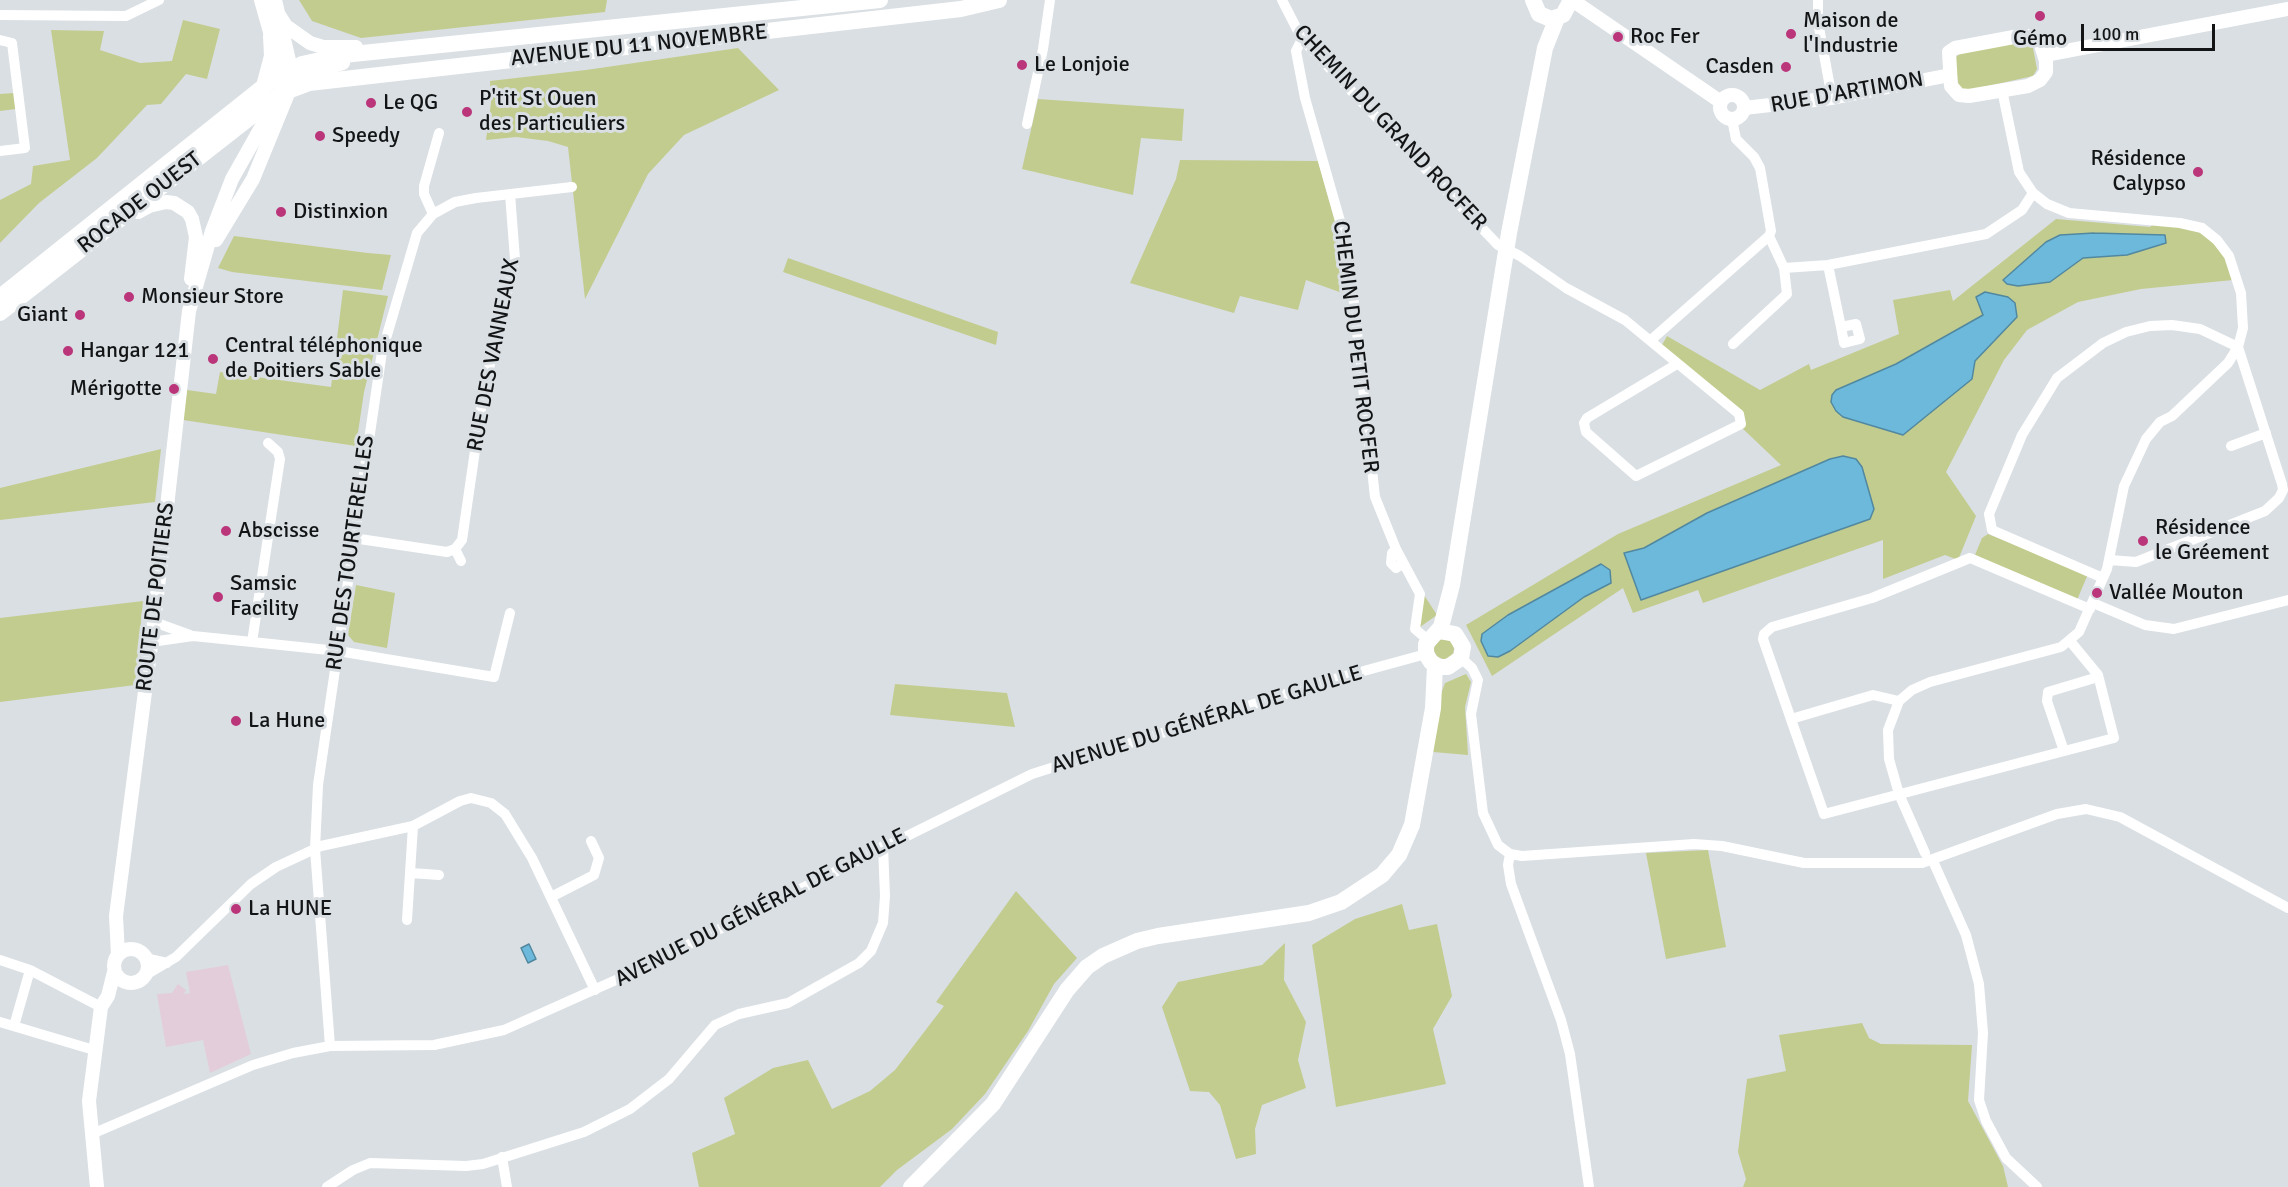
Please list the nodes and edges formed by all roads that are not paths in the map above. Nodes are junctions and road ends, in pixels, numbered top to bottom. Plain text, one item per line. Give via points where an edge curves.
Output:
1 (159, 0) edge
2 (261, 0) edge
3 (880, 0) edge
4 (999, 0) edge
5 (1050, 0) edge
6 (1282, 0) edge
7 (1533, 0) edge
8 (1818, 0) edge
9 (276, 7) edge
10 (1561, 9) edge
11 (2288, 9) edge
12 (0, 15) edge
13 (271, 36) joint
14 (1302, 39) junction
15 (0, 40) edge
16 (409, 48) junction
17 (2044, 55) junction
18 (1950, 75) junction
19 (281, 82) junction
20 (2002, 90) junction
21 (1832, 98) junction
22 (1721, 102) junction
23 (1744, 108) junction
24 (1732, 119) junction
25 (1027, 124) dead end
26 (439, 133) dead end
27 (0, 151) edge
28 (572, 187) dead end
29 (2033, 193) junction
30 (510, 194) junction
31 (433, 214) junction
32 (1769, 236) junction
33 (1506, 249) junction
34 (75, 253) junction
35 (1828, 265) junction
36 (1784, 268) junction
37 (0, 297) edge
38 (189, 311) junction
39 (0, 314) edge
40 (1841, 327) dead end
41 (1651, 340) junction
42 (1733, 344) dead end
43 (2238, 347) junction
44 (1677, 364) junction
45 (2266, 433) junction
46 (268, 443) dead end
47 (2231, 447) dead end
48 (353, 538) junction
49 (455, 549) junction
50 (2110, 560) junction
51 (460, 561) dead end
52 (2103, 578) junction
53 (2288, 600) edge
54 (2092, 606) junction
55 (510, 613) dead end
56 (154, 622) junction
57 (193, 636) junction
58 (2070, 641) junction
59 (151, 642) junction
60 (252, 642) junction
61 (1442, 650) junction
62 (338, 651) junction
63 (2098, 677) junction
64 (1899, 701) junction
65 (1791, 719) junction
66 (2064, 751) junction
67 (1899, 794) junction
68 (413, 826) junction
69 (591, 841) dead end
70 (883, 846) junction
71 (315, 849) junction
72 (1510, 854) junction
73 (1929, 857) junction
74 (411, 873) junction
75 (439, 875) dead end
76 (551, 897) junction
77 (2288, 908) edge
78 (407, 920) dead end
79 (119, 928) junction
80 (141, 954) junction
81 (118, 955) junction
82 (0, 960) edge
83 (167, 963) junction
84 (30, 970) junction
85 (114, 972) junction
86 (144, 976) junction
87 (129, 983) junction
88 (595, 990) junction
89 (104, 1002) junction
90 (0, 1022) edge
91 (14, 1026) junction
92 (330, 1046) junction
93 (94, 1050) junction
94 (92, 1134) junction
95 (947, 1152) junction
96 (502, 1157) junction
97 (97, 1187) edge
98 (327, 1187) edge
99 (507, 1187) edge
100 (896, 1187) edge
101 (911, 1187) edge
102 (1589, 1187) edge
103 (2037, 1187) edge

1 - 12 street via 126,16
2 - 13 street
3 - 16 main road, AVENUE DU 11 NOVEMBRE
4 - 19 main road, AVENUE DU 11 NOVEMBRE via 950,11
5 - 25 street
6 - 14 street, CHEMIN DU GRAND ROCFER
7 - 10 main road via 1536,9
8 - 21 street via 1818,22
9 - 16 street via 286,26 298,37 323,47
9 - 19 street
10 - 22 street via 1604,19
10 - 33 main road via 1545,48
11 - 17 street
13 - 19 main road via 270,66
14 - 33 street, CHEMIN DU GRAND ROCFER via 1459,207
14 - 61 street, CHEMIN DU PETIT ROCFER via 1296,51 1303,89 1348,249 1377,507 1420,594 1415,630
15 - 27 street via 12,43 25,148
16 - 19 main road, AVENUE DU 11 NOVEMBRE via 319,58
17 - 18 street via 2040,42 2030,36 1955,48 1949,52
17 - 20 street via 2046,72 2040,81
18 - 20 street via 1951,86 1959,95
18 - 21 street, RUE D'ARTIMON
19 - 34 main road, ROCADE OUEST via 197,159
19 - 37 main road, ROCADE OUEST
19 - 38 street, ROUTE DE POITIERS via 232,179
20 - 29 street via 2019,172
21 - 23 street, RUE D'ARTIMON
22 - 23 street via 1727,96 1735,96 1742,100
22 - 24 street via 1720,111
23 - 24 street via 1742,114
24 - 32 street via 1736,139 1760,168 1771,225
26 - 31 street via 424,186
28 - 30 street, RUE DES TOURTERELLES
29 - 35 street via 2022,210 1986,234
29 - 43 street via 2069,213 2180,223 2210,234 2229,256 2241,292 2244,317
30 - 31 street, RUE DES TOURTERELLES via 456,202
30 - 49 street, RUE DES VANNEAUX via 514,259 484,389 462,540
31 - 48 street, RUE DES TOURTERELLES via 417,233 382,352
32 - 36 street
32 - 41 street
33 - 41 street, CHEMIN DU GRAND ROCFER via 1625,320
33 - 61 main road
34 - 38 street via 149,206 166,202 182,207 192,219 196,237
34 - 39 main road, ROCADE OUEST
35 - 36 street
35 - 40 street
36 - 42 street via 1788,288 1784,298
38 - 56 street, ROUTE DE POITIERS
41 - 44 street, CHEMIN DU GRAND ROCFER
43 - 45 street
43 - 50 street via 2213,378 2172,416 2160,422 2146,439 2121,498
43 - 52 street via 2200,329 2150,326 2126,332 2103,343 2057,378 2037,409 2012,457 1989,523 1997,533
44 - 44 street, CHEMIN DU GRAND ROCFER via 1584,423 1586,432 1636,476 1741,424 1739,414
45 - 47 street
45 - 50 street via 2283,490 2271,508 2136,562
46 - 60 street via 280,459
48 - 49 street via 447,552
48 - 62 street, RUE DES TOURTERELLES
49 - 51 street
50 - 52 street
52 - 54 street
53 - 54 street via 2174,629 2145,625
54 - 58 street
54 - 65 street via 1970,558 1872,598 1767,630 1764,644
55 - 62 street via 494,677
56 - 57 street
56 - 59 street, ROUTE DE POITIERS
57 - 59 street
57 - 60 street
58 - 63 street
58 - 64 street via 2051,651 1930,682
59 - 79 street, ROUTE DE POITIERS via 116,916
60 - 62 street
61 - 70 street, AVENUE DU GÉNÉRAL DE GAULLE via 1327,681 1062,763 994,791
61 - 72 street via 1472,668 1478,680 1471,714 1483,813 1490,832
61 - 95 main road via 1412,825 1399,855 1382,875 1341,902 1309,913 1158,936 1103,956 1077,978 993,1104
62 - 71 street, RUE DES TOURTERELLES via 318,785
63 - 66 street via 2048,692 2047,701
63 - 66 street via 2114,738
64 - 65 street via 1873,695
64 - 67 street via 1890,722 1887,745
65 - 67 street via 1824,814
66 - 67 street
67 - 73 street
68 - 71 street
68 - 74 street
68 - 76 street via 460,801 471,798 491,802 532,858
69 - 76 street via 599,858 594,876
70 - 88 street, AVENUE DU GÉNÉRAL DE GAULLE
70 - 96 street via 883,923 871,951 859,963 788,1002 739,1014 715,1025 669,1079 608,1121
71 - 83 street via 251,884
71 - 92 street, RUE DES TOURTERELLES
72 - 73 street via 1694,844 1804,863 1909,864
72 - 102 street via 1511,884 1570,1054
73 - 77 street via 2057,814 2098,810 2142,828
73 - 103 street via 1966,935 1979,984 1983,1034 1979,1100 1986,1122 2006,1158
74 - 75 street
74 - 78 street
76 - 88 street
79 - 80 street
79 - 81 street, ROUTE DE POITIERS
80 - 81 street via 125,950
80 - 83 street
80 - 86 street via 148,967
81 - 85 street
82 - 84 street
83 - 86 street
84 - 89 street
84 - 91 street
85 - 87 street
85 - 89 street
86 - 87 street
87 - 89 street
88 - 92 street, AVENUE DU GÉNÉRAL DE GAULLE via 530,1020 474,1038 434,1045
89 - 93 street
90 - 91 street
91 - 93 street
92 - 94 street, AVENUE DU GÉNÉRAL DE GAULLE via 254,1065
93 - 94 street via 89,1101
94 - 97 street
95 - 100 main road
95 - 101 main road
96 - 98 street via 466,1166 370,1163
96 - 99 street

